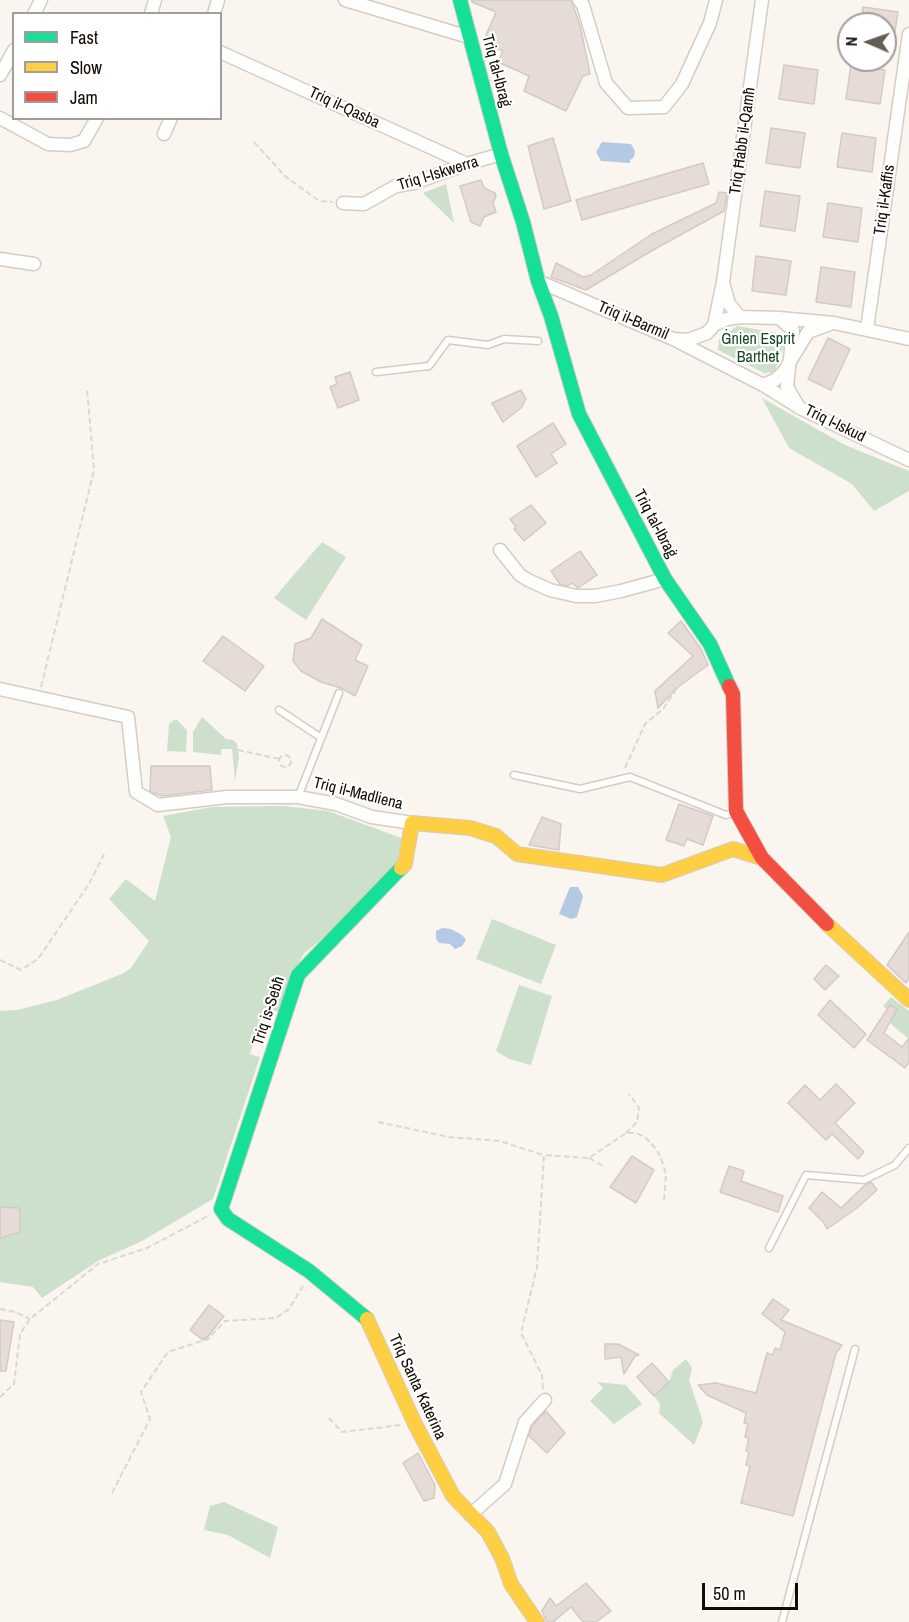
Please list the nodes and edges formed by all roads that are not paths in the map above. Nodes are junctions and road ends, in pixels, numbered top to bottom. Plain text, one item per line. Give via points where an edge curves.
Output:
1 (345, 0) edge
2 (460, 0) edge
3 (579, 0) edge
4 (716, 0) edge
5 (762, 0) edge
6 (909, 34) edge
7 (470, 37) junction
8 (222, 53) edge
9 (12, 54) edge
10 (906, 68) edge
11 (0, 75) edge
12 (0, 118) edge
13 (96, 120) edge
14 (170, 120) edge
15 (164, 134) dead end
16 (501, 154) junction
17 (466, 164) junction
18 (343, 203) road end
19 (0, 259) edge
20 (34, 264) dead end
21 (538, 281) junction
22 (723, 282) junction
23 (740, 317) junction
24 (779, 318) junction
25 (834, 323) junction
26 (711, 329) junction
27 (867, 329) junction
28 (673, 339) junction
29 (909, 339) edge
30 (538, 341) dead end
31 (712, 358) junction
32 (790, 361) junction
33 (376, 372) dead end
34 (763, 385) junction
35 (800, 408) junction
36 (909, 460) edge
37 (500, 550) dead end
38 (665, 579) junction
39 (0, 690) edge
40 (339, 693) dead end
41 (279, 710) dead end
42 (320, 737) junction
43 (514, 775) dead end
44 (298, 797) junction
45 (736, 812) junction
46 (412, 824) junction
47 (733, 849) junction
48 (762, 858) junction
49 (909, 1000) edge
50 (909, 1148) edge
51 (221, 1209) joint
52 (769, 1248) dead end
53 (855, 1349) dead end
54 (545, 1400) road end
55 (470, 1515) junction
56 (537, 1622) edge
57 (782, 1622) edge

1 - 7 street
2 - 7 main road, Triq tal-Ibraġ
3 - 4 street via 606,84 628,108 664,107 682,84 710,23
5 - 22 street, Triq Ħabb il-Qamħ
6 - 10 street, Triq il-Kaffis
7 - 16 main road, Triq tal-Ibraġ
8 - 17 street, Triq il-Qasba
9 - 11 street
10 - 27 street, Triq il-Kaffis
12 - 13 street via 48,144 70,145 84,141
14 - 15 street
16 - 17 street, Triq l-Iskwerra
16 - 21 main road, Triq tal-Ibraġ
17 - 18 street, Triq l-Iskwerra via 396,186 364,204
19 - 20 street
21 - 28 street, Triq il-Barmil
21 - 38 main road, Triq tal-Ibraġ via 579,414
22 - 23 street, Triq Ħabb il-Qamħ via 729,304
22 - 26 street, Triq Ħabb il-Qamħ
23 - 24 street, Triq il-Barmil
23 - 26 street, Triq il-Barmil via 727,319
24 - 25 street, Triq il-Barmil
24 - 32 street via 793,330
25 - 27 street, Triq il-Barmil
25 - 32 street via 808,332
26 - 28 street, Triq il-Barmil via 688,340
26 - 31 street via 704,342
27 - 29 street, Triq il-Barmil
28 - 31 street, Triq l-Iskud
30 - 33 lane via 504,339 488,345 448,340 429,366
31 - 34 street, Triq l-Iskud
32 - 34 street via 776,381
32 - 35 street via 787,387
34 - 35 street, Triq l-Iskud
35 - 36 street, Triq l-Iskud
37 - 38 street via 528,580 576,596 595,596
38 - 45 main road, Triq tal-Ibraġ via 710,644 733,694
39 - 44 street, Triq il-Madliena via 128,717 136,792 158,805 227,797
40 - 42 lane
41 - 42 lane
42 - 44 lane
43 - 45 lane via 580,789 630,777 726,815
44 - 46 street, Triq il-Madliena
45 - 47 main road
45 - 48 main road, Triq tal-Ibraġ
46 - 47 main road, Triq il-Madliena via 470,828 496,836 517,854 662,874
46 - 51 main road, Triq is-Sebħ via 405,864 298,975
47 - 48 main road
48 - 49 main road, Triq tal-Ibraġ
50 - 52 lane via 895,1165 864,1180 806,1175
51 - 55 main road, Triq Santa Katerina via 228,1219 309,1271 366,1316 415,1424 453,1496
53 - 57 lane
54 - 55 street via 525,1422 505,1484
55 - 56 main road, Triq Santa Katerina via 488,1532 511,1584

